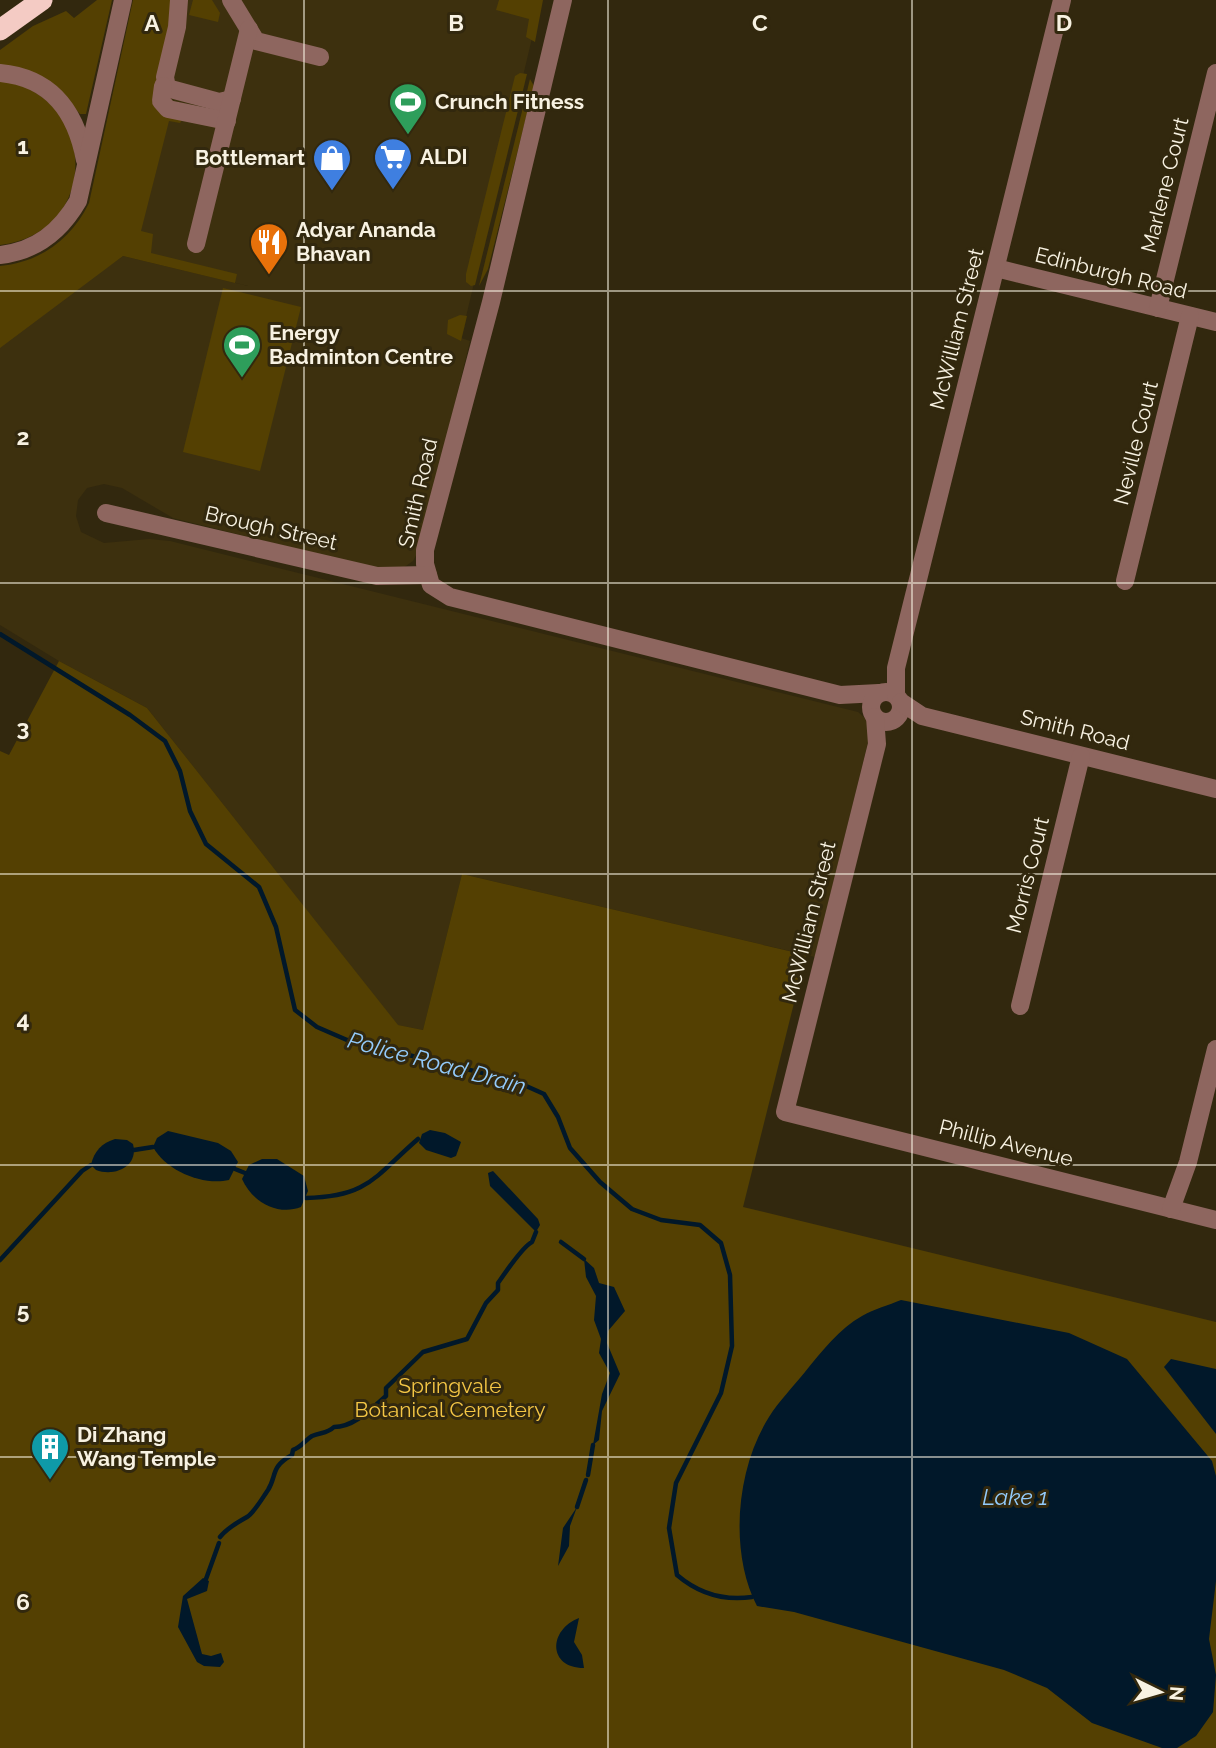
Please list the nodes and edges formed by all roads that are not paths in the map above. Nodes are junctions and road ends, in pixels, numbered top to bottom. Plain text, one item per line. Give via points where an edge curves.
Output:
1 (42, 0) edge
2 (123, 0) edge
3 (179, 0) edge
4 (231, 0) edge
5 (563, 0) edge
6 (1062, 0) edge
7 (249, 29) junction
8 (0, 30) edge
9 (320, 57) dead end
10 (0, 73) edge
11 (1216, 73) edge
12 (229, 111) junction
13 (86, 178) junction
14 (196, 244) dead end
15 (0, 255) edge
16 (996, 268) junction
17 (1158, 308) junction
18 (1190, 316) junction
19 (1216, 323) edge
20 (106, 513) dead end
21 (428, 575) junction
22 (1125, 581) dead end
23 (886, 707) junction
24 (1081, 756) junction
25 (1216, 789) edge
26 (1020, 1006) dead end
27 (1216, 1049) edge
28 (785, 1112) joint
29 (1177, 1210) junction
30 (1216, 1220) edge

1 - 8 highway
2 - 13 street
3 - 12 street via 165,85 219,102
4 - 7 street
5 - 21 street, Smith Road via 425,550
6 - 16 street, McWilliam Street
7 - 9 street via 256,41
7 - 12 street
10 - 13 street via 37,84 66,108 80,137
11 - 17 street, Marlene Court
12 - 14 street
13 - 15 street via 78,201 57,231 26,250
16 - 17 street, Edinburgh Road
16 - 23 street, McWilliam Street
17 - 18 street, Edinburgh Road
18 - 19 street, Edinburgh Road
18 - 22 street, Neville Court
20 - 21 street, Brough Street via 377,576
21 - 23 street, Smith Road via 431,584 450,597
23 - 24 street, Smith Road
23 - 28 street, McWilliam Street
24 - 25 street, Smith Road
24 - 26 street, Morris Court
27 - 29 street
28 - 29 street, Phillip Avenue
29 - 30 street, Phillip Avenue

